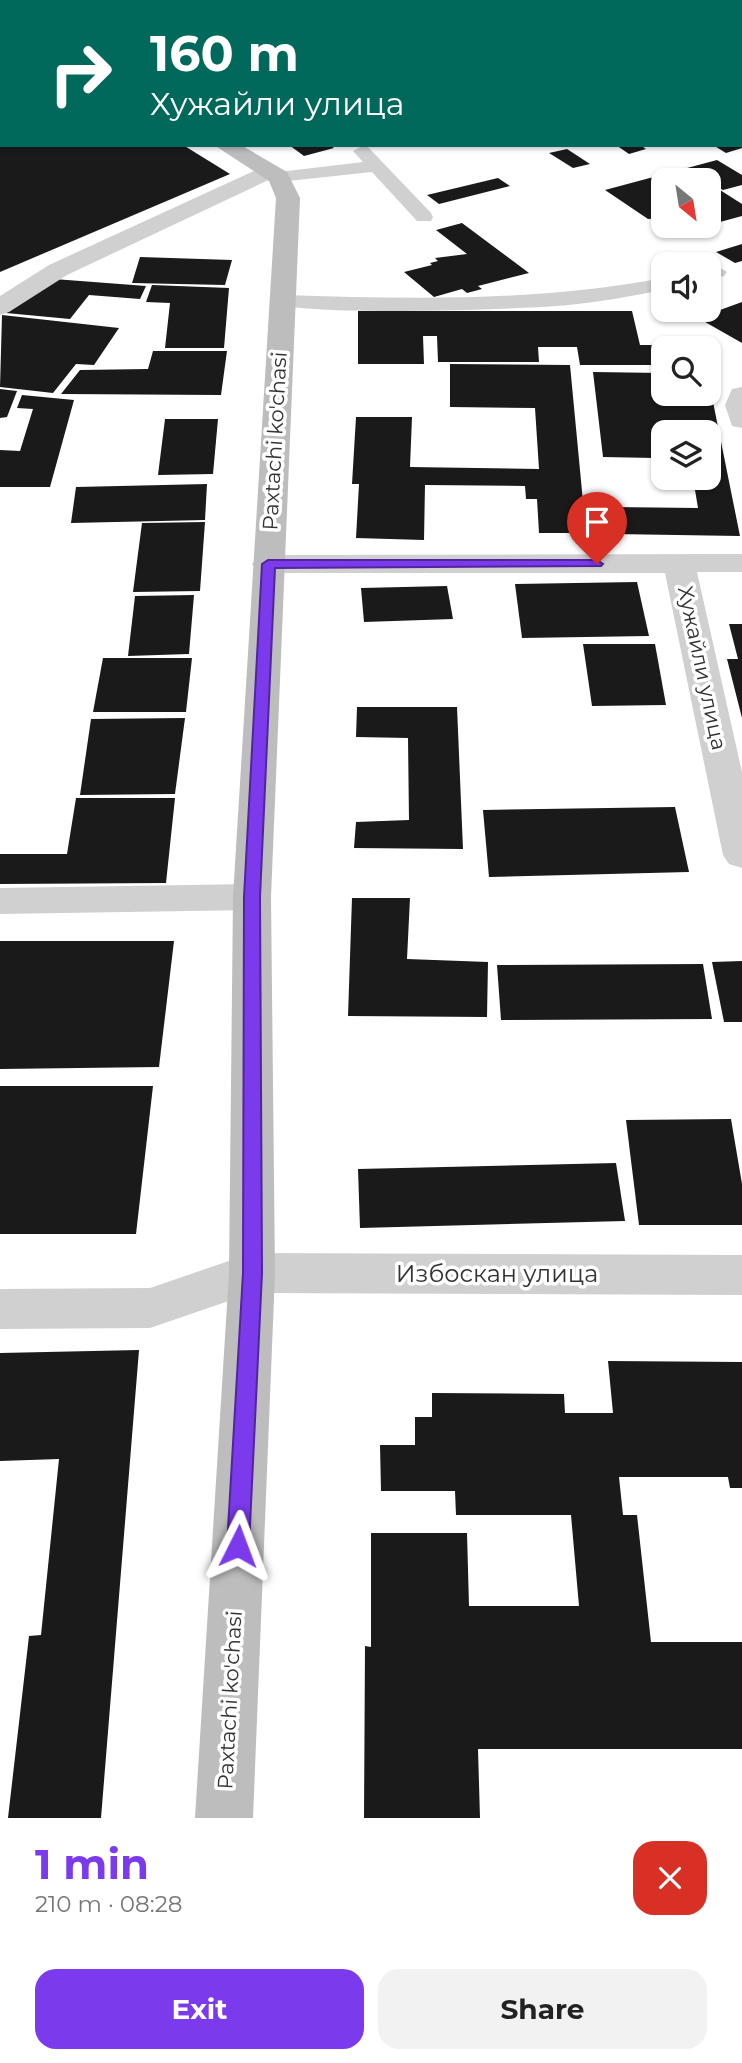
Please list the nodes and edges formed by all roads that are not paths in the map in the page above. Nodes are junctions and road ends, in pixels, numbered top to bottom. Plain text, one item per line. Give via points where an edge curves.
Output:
1 (228, 147) edge
2 (361, 150) dead end
3 (376, 166) junction
4 (274, 174) junction
5 (424, 217) dead end
6 (651, 286) edge
7 (283, 301) junction
8 (0, 307) edge
9 (742, 395) edge
10 (742, 420) edge
11 (742, 563) edge
12 (268, 564) junction
13 (679, 564) junction
14 (742, 855) edge
15 (252, 897) junction
16 (0, 901) edge
17 (252, 1273) junction
18 (742, 1275) edge
19 (0, 1309) edge
20 (224, 1818) edge

1 - 4 street
2 - 3 lane
3 - 4 lane
3 - 5 lane
4 - 7 street, Paxtachi ko'chasi via 288,198
4 - 8 street via 58,270
6 - 7 lane via 592,298 511,304
7 - 12 street, Paxtachi ko'chasi
9 - 10 street
11 - 13 street, Хужайли улица
12 - 13 street, Хужайли улица
12 - 15 street, Paxtachi ko'chasi
13 - 14 street, Хужайли улица
15 - 16 street
15 - 17 street, Paxtachi ko'chasi
17 - 18 street, Избоскан улица
17 - 19 street, Избоскан улица via 149,1308
17 - 20 street, Paxtachi ko'chasi

